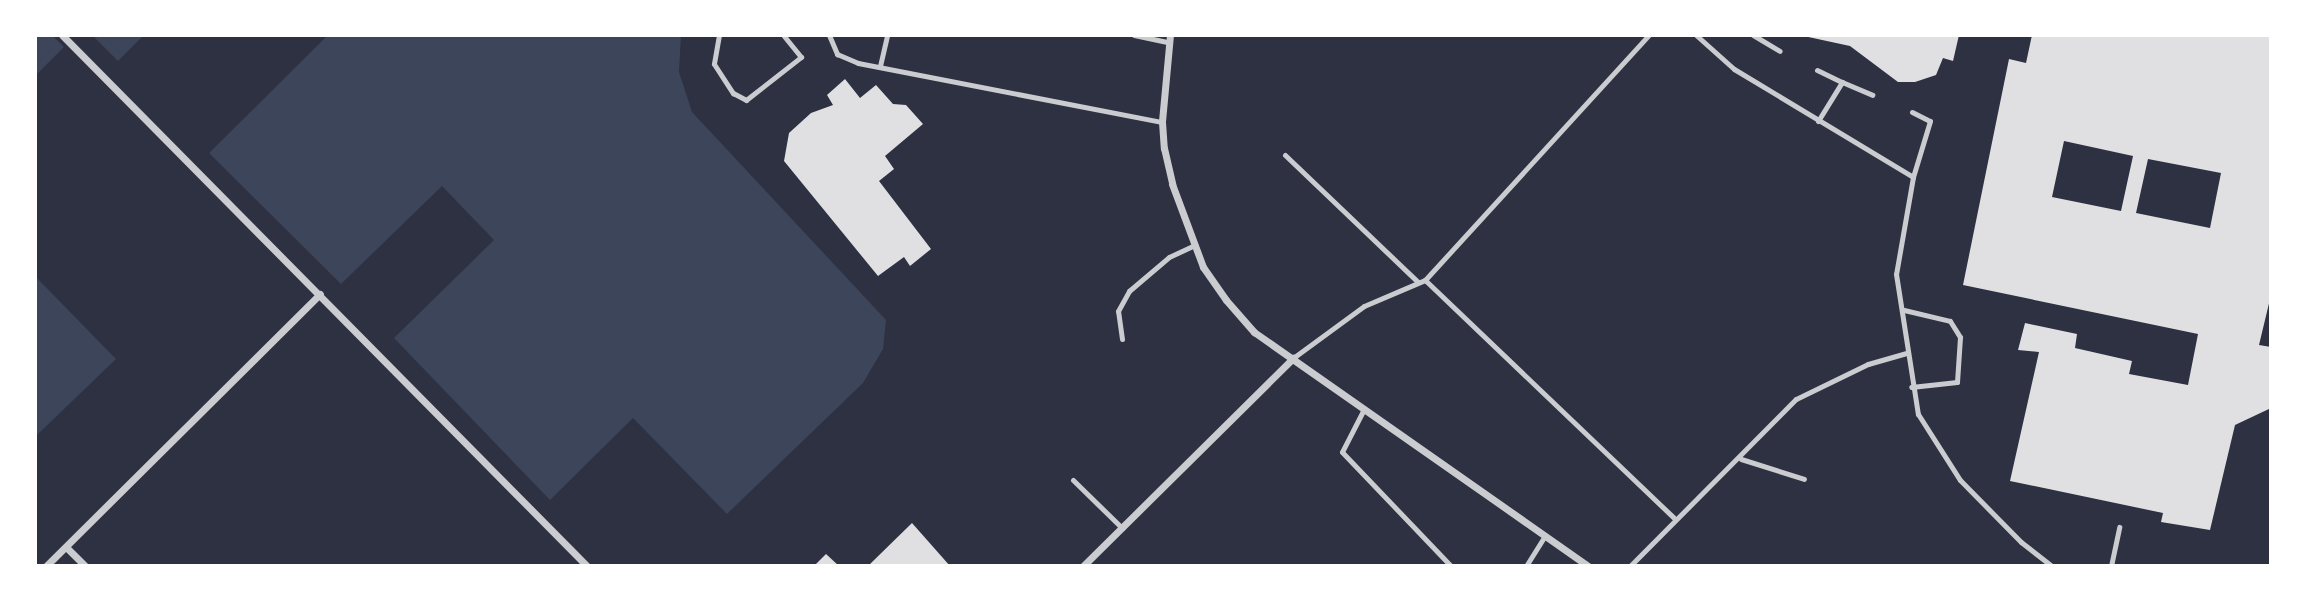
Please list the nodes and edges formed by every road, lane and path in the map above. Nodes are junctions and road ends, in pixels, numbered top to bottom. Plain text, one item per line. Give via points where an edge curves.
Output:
1 (62, 35) edge
2 (719, 35) edge
3 (783, 35) edge
4 (829, 35) edge
5 (887, 35) edge
6 (1134, 35) edge
7 (1649, 35) edge
8 (1698, 35) edge
9 (1753, 35) edge
10 (1169, 38) edge
11 (1780, 51) dead end
12 (880, 66) junction
13 (1817, 70) dead end
14 (1842, 82) junction
15 (1872, 95) dead end
16 (1912, 112) dead end
17 (1818, 121) junction
18 (1162, 122) junction
19 (1285, 155) dead end
20 (1913, 177) junction
21 (1195, 245) junction
22 (1425, 280) junction
23 (1418, 282) junction
24 (320, 294) junction
25 (1905, 310) junction
26 (1122, 339) dead end
27 (1906, 353) junction
28 (1293, 358) junction
29 (1911, 387) junction
30 (1364, 409) junction
31 (1741, 459) junction
32 (1804, 479) dead end
33 (1073, 480) dead end
34 (1674, 518) junction
35 (2119, 527) dead end
36 (1122, 528) junction
37 (1545, 535) junction
38 (66, 547) junction
39 (46, 566) edge
40 (85, 566) edge
41 (587, 566) edge
42 (1083, 566) edge
43 (1451, 566) edge
44 (1526, 566) edge
45 (1588, 566) edge
46 (1630, 566) edge
47 (2052, 566) edge
48 (2110, 566) edge

1 - 24 street
2 - 3 lane via 714,64 733,93 746,100 800,57
4 - 12 lane via 837,54
5 - 12 lane
6 - 10 lane
7 - 22 lane
8 - 17 lane via 1734,69
9 - 11 lane
10 - 18 street
12 - 18 lane
13 - 14 lane
14 - 15 lane
14 - 17 lane
16 - 20 lane via 1930,121
17 - 20 lane
18 - 21 street via 1172,184
19 - 23 lane
20 - 25 lane via 1896,274
21 - 26 lane via 1169,257 1129,291 1118,310
21 - 28 street via 1226,300 1254,332
22 - 23 lane
22 - 34 lane
23 - 28 lane via 1364,306
24 - 38 street
24 - 41 street
25 - 27 lane
25 - 29 lane via 1950,321 1960,337 1957,383
27 - 29 lane
27 - 31 lane via 1868,364 1796,399
28 - 30 street
28 - 36 street
29 - 47 lane via 1918,414 1960,480 2021,542
30 - 37 street
30 - 43 lane via 1342,452
31 - 32 lane
31 - 34 lane
33 - 36 lane
34 - 46 lane
35 - 48 lane
36 - 42 street
37 - 44 lane
37 - 45 street
38 - 39 street
38 - 40 street

